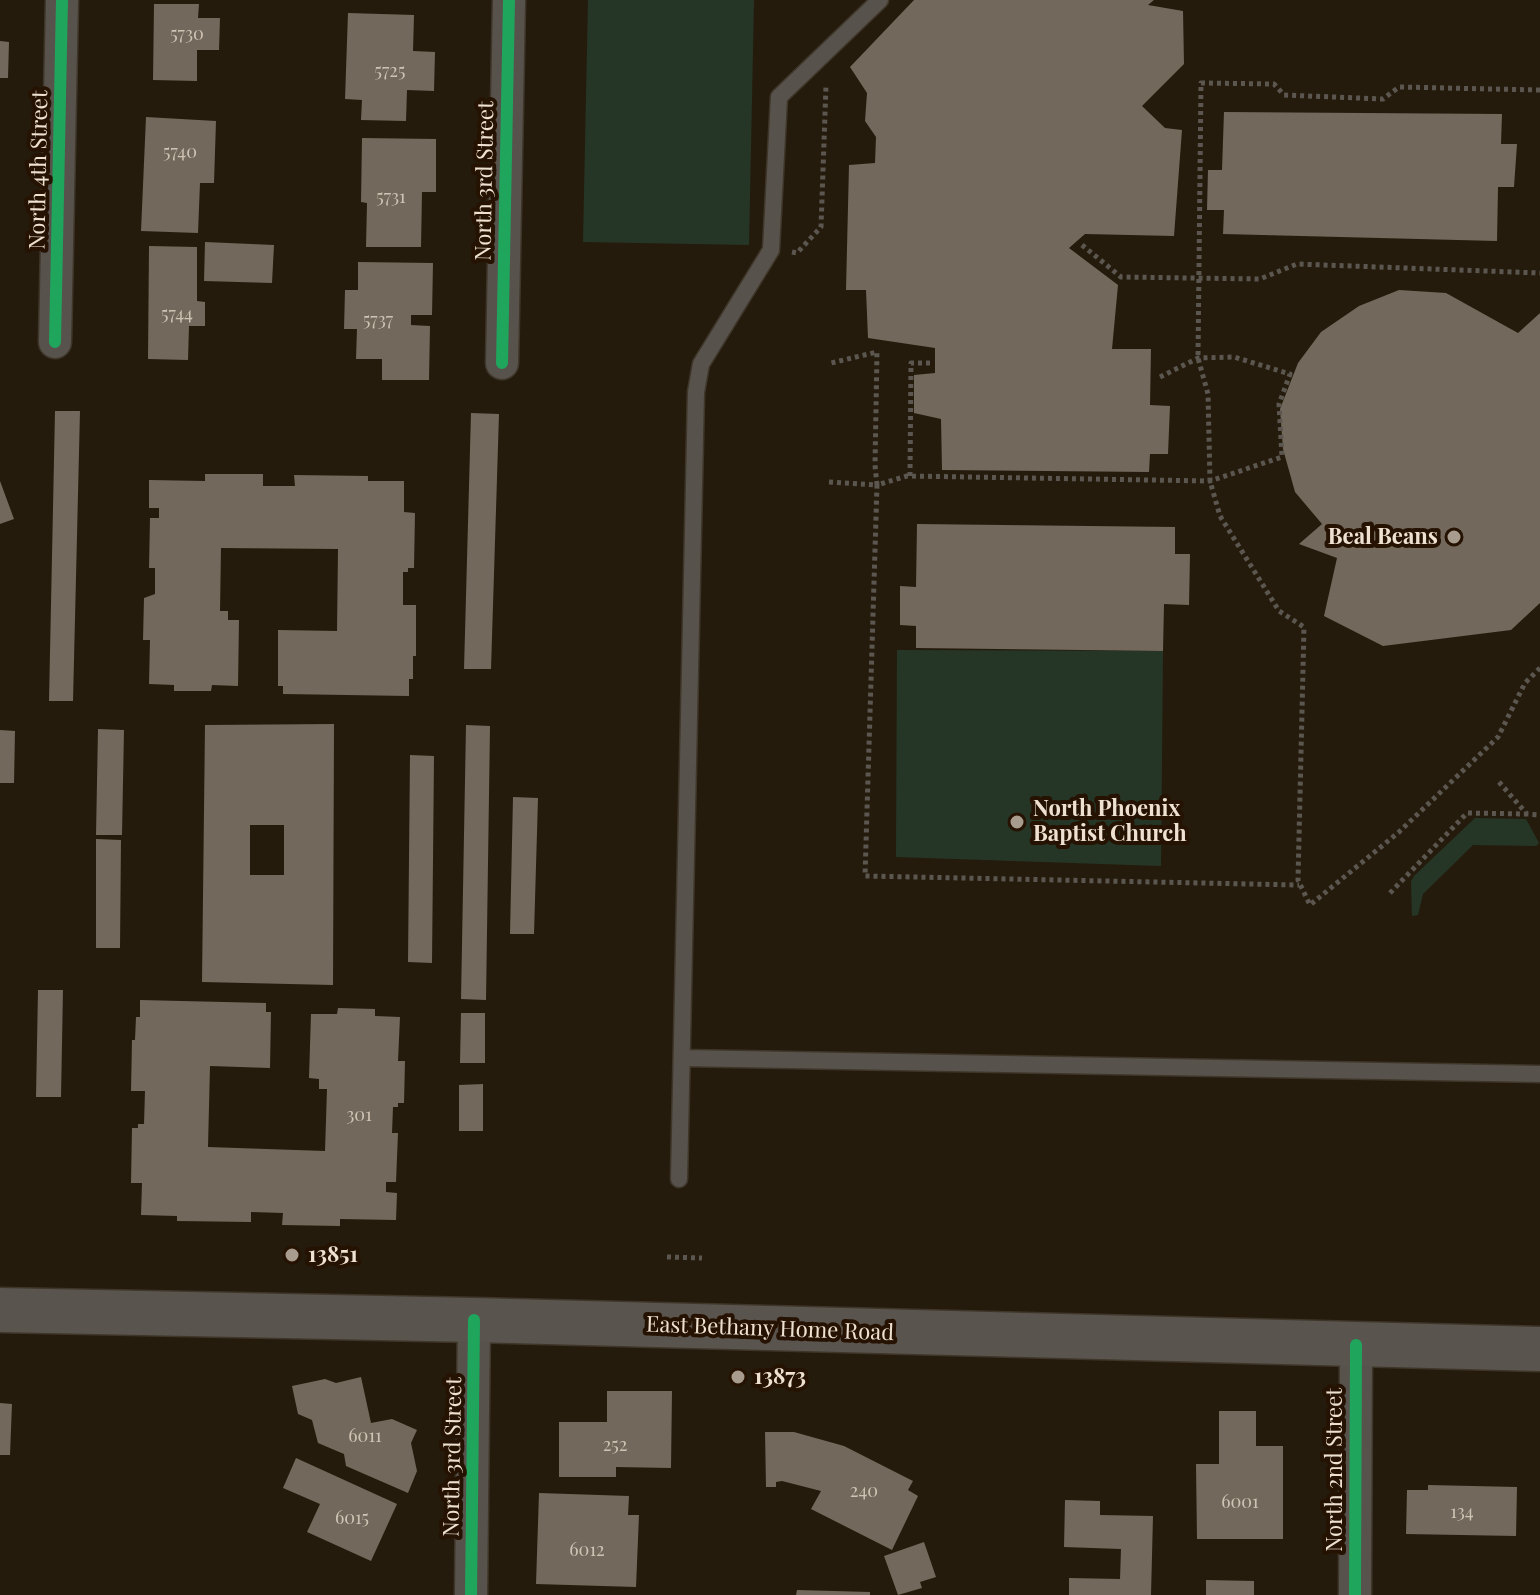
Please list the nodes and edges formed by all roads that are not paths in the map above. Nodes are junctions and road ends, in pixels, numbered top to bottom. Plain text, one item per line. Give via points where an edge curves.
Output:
1 (62, 0) edge
2 (509, 0) edge
3 (880, 0) edge
4 (55, 342) dead end
5 (502, 363) dead end
6 (683, 1058) junction
7 (1540, 1074) edge
8 (679, 1179) dead end
9 (0, 1310) edge
10 (474, 1320) junction
11 (1356, 1345) junction
12 (1540, 1349) edge
13 (471, 1595) edge
14 (1355, 1595) edge

1 - 4 street, North 4th Street
2 - 5 street, North 3rd Street
3 - 6 lane via 779,97 771,250 701,364 696,392
6 - 7 lane
6 - 8 lane
9 - 10 main road, East Bethany Home Road
10 - 11 main road, East Bethany Home Road
10 - 13 street, North 3rd Street
11 - 12 main road, East Bethany Home Road
11 - 14 street, North 2nd Street

